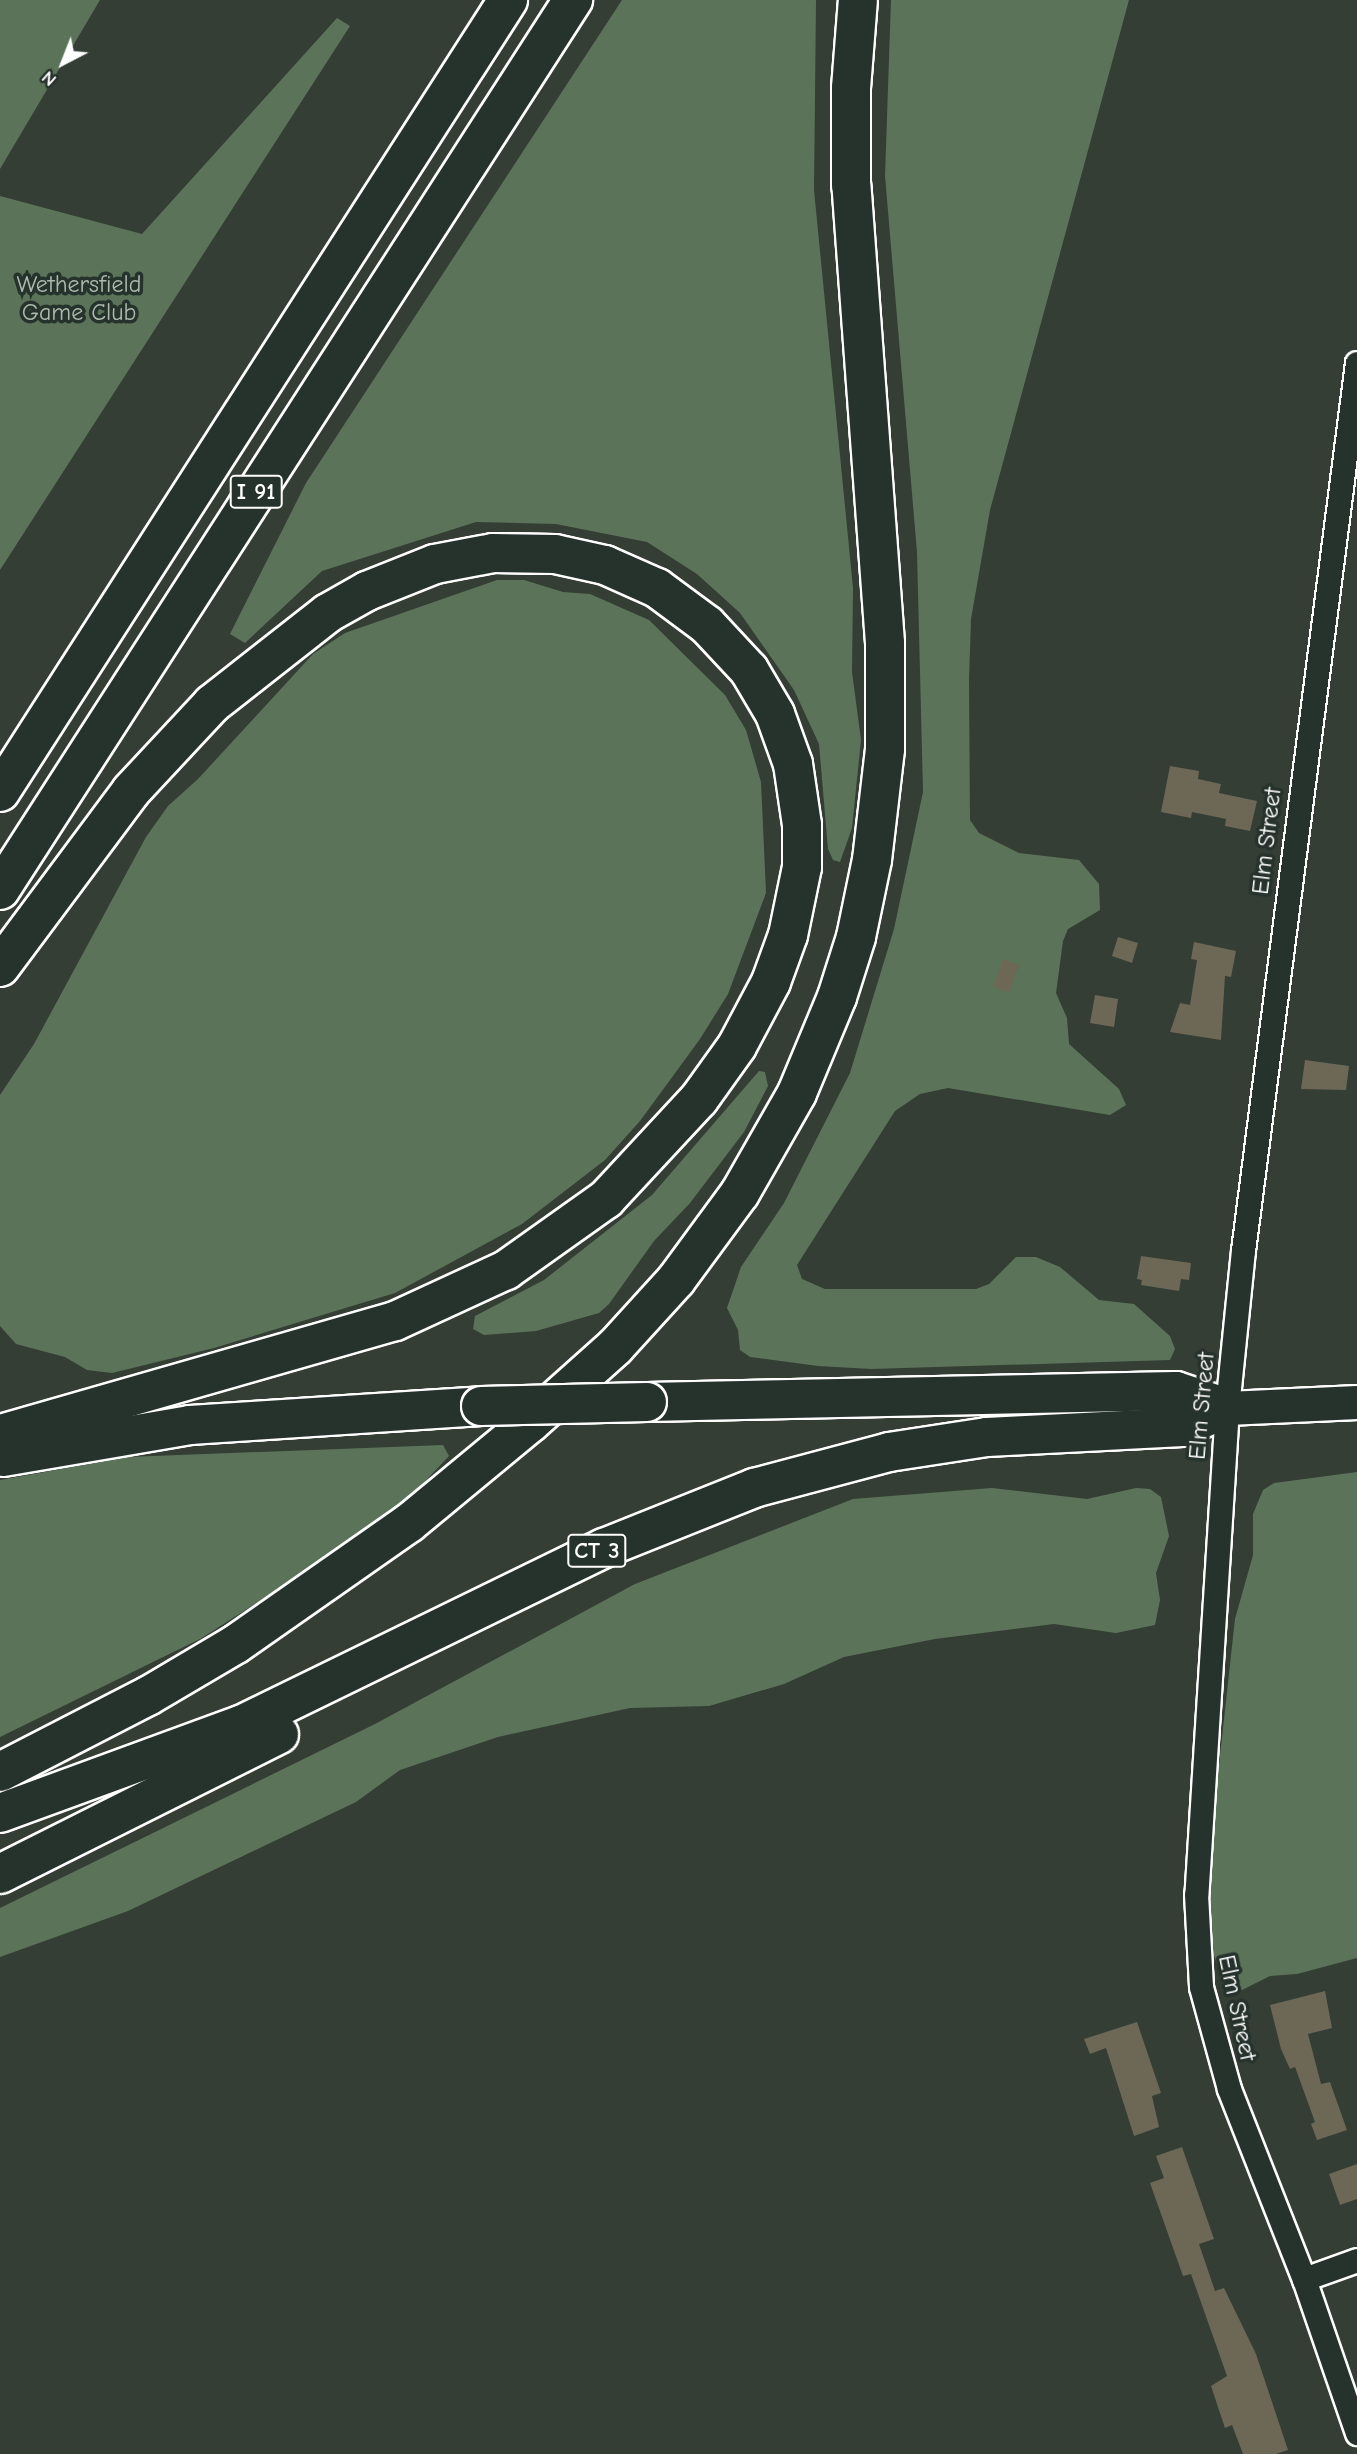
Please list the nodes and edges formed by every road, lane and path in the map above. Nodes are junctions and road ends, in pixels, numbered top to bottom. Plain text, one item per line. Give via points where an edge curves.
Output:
1 (509, 0) edge
2 (573, 0) edge
3 (858, 0) edge
4 (1357, 363) edge
5 (3, 785) edge
6 (0, 890) edge
7 (0, 967) edge
8 (1357, 1402) edge
9 (1227, 1408) junction
10 (0, 1434) edge
11 (0, 1457) edge
12 (420, 1640) junction
13 (0, 1772) edge
14 (0, 1813) edge
15 (0, 1874) edge
16 (1357, 2260) edge
17 (1304, 2279) junction
18 (1357, 2433) edge

1 - 5 highway, I 91
2 - 6 highway, I 91
3 - 13 highway via 851,88 851,185 885,643 885,749 873,860 856,937 797,1093 740,1193 677,1280 615,1347 499,1450 380,1545 236,1644
4 - 9 street, Elm Street via 1277,966
7 - 10 highway via 131,791 212,704 328,612 377,586 435,564 493,553 555,554 605,565 657,588 708,625 749,670 775,714 793,764 802,825 802,867 788,935 771,982 737,1046 699,1099 638,1168 592,1211 497,1276 395,1321
8 - 9 main road, CT 3
9 - 11 highway, CT 3, bridge via 1176,1391 481,1406 190,1425
9 - 12 highway, CT 3 via 1183,1427 987,1437 890,1452 800,1474 635,1534
9 - 17 street, Elm Street via 1196,1936 1201,1987 1229,2090
12 - 14 highway, CT 3 via 201,1741
12 - 15 highway via 388,1673 352,1697
16 - 17 street
17 - 18 street, Elm Street

